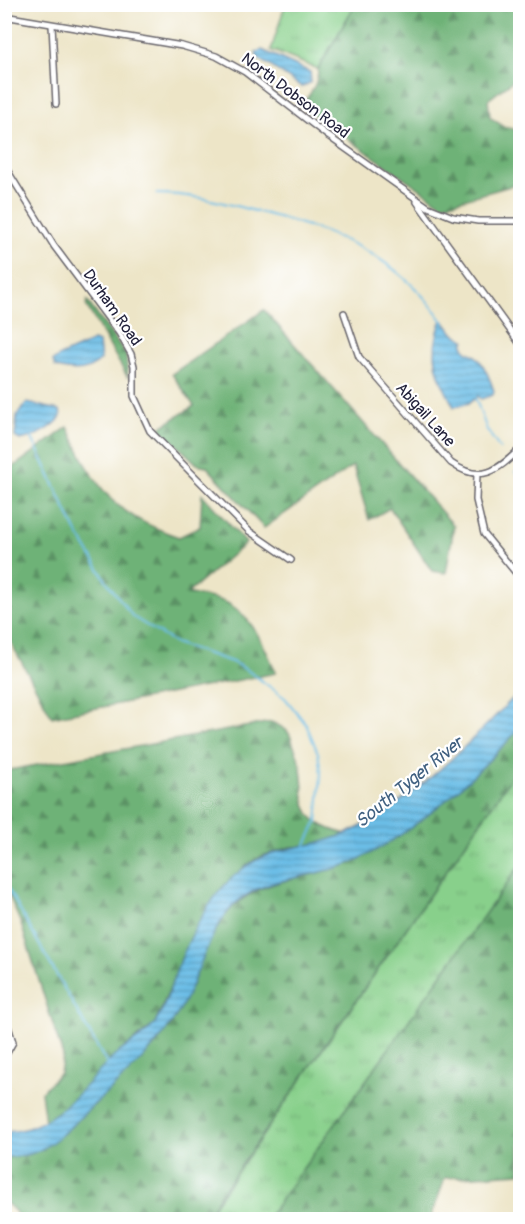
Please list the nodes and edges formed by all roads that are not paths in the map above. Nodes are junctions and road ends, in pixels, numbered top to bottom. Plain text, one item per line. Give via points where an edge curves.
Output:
1 (4, 16) edge
2 (52, 25) junction
3 (56, 104) dead end
4 (4, 165) edge
5 (414, 199) junction
6 (520, 221) edge
7 (344, 313) dead end
8 (520, 344) edge
9 (520, 448) edge
10 (477, 474) junction
11 (291, 560) dead end
12 (520, 578) edge
13 (4, 1014) edge
14 (4, 1058) edge

1 - 2 street, North Dobson Road
2 - 3 street
2 - 5 street, North Dobson Road via 182,46 223,59
4 - 11 street, Durham Road via 54,246 129,349 134,366 134,396 150,431 235,518
5 - 6 street, North Dobson Road via 453,217
5 - 8 street
7 - 10 street, Abigail Lane via 357,352 368,369 451,463
9 - 10 street via 496,471
10 - 12 street via 476,500 484,534
13 - 14 street via 13,1042

